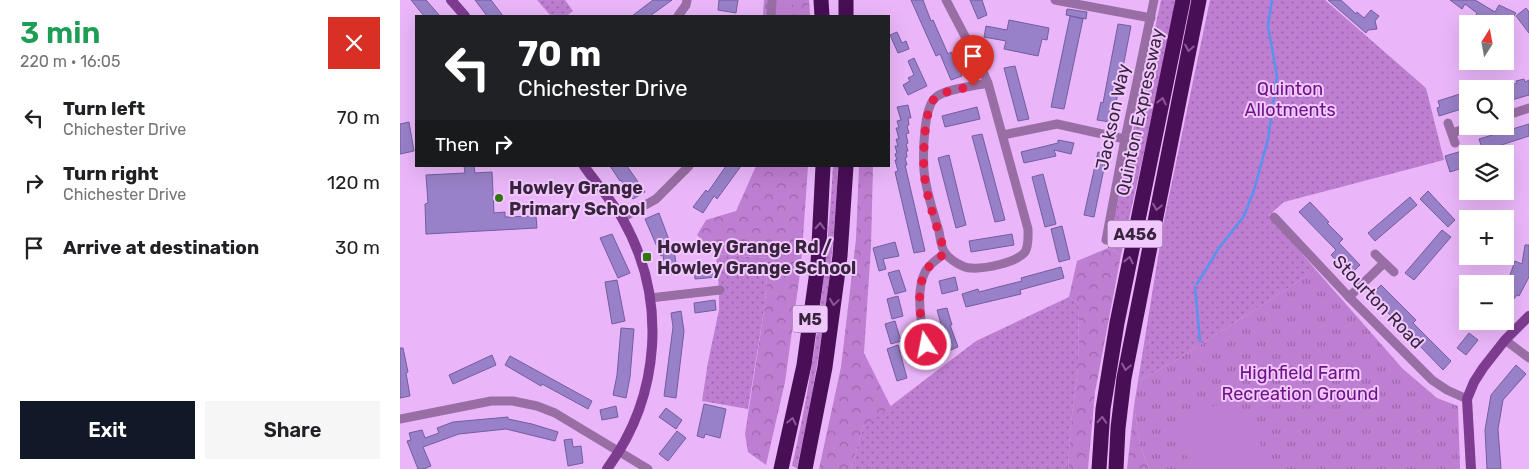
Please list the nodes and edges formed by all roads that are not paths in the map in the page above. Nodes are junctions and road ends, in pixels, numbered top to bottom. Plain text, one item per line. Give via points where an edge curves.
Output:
1 (451, 0) edge
2 (687, 0) edge
3 (772, 0) edge
4 (822, 0) edge
5 (846, 0) edge
6 (946, 0) edge
7 (1055, 0) edge
8 (1154, 0) edge
9 (1183, 0) edge
10 (1199, 0) edge
11 (464, 15) edge
12 (679, 15) edge
13 (771, 15) edge
14 (822, 15) edge
15 (846, 15) edge
16 (1150, 18) junction
17 (988, 83) junction
18 (1529, 108) edge
19 (1514, 113) edge
20 (1448, 122) dead end
21 (1459, 131) edge
22 (1452, 133) junction
23 (1003, 135) junction
24 (1125, 139) junction
25 (1455, 143) dead end
26 (585, 167) edge
27 (688, 167) edge
28 (823, 167) edge
29 (846, 167) edge
30 (622, 218) junction
31 (1274, 218) dead end
32 (1106, 240) dead end
33 (945, 253) junction
34 (1376, 254) dead end
35 (1384, 263) junction
36 (1394, 272) dead end
37 (720, 290) dead end
38 (1349, 297) junction
39 (650, 298) junction
40 (1529, 316) edge
41 (1505, 340) junction
42 (921, 350) dead end
43 (1529, 358) edge
44 (1467, 399) junction
45 (400, 418) edge
46 (619, 452) junction
47 (607, 469) edge
48 (648, 469) edge
49 (781, 469) edge
50 (805, 469) edge
51 (1099, 469) edge
52 (1116, 469) edge
53 (1471, 469) edge

1 - 11 street
2 - 12 street
3 - 13 street
4 - 14 highway
5 - 15 highway
6 - 17 street
7 - 16 street
8 - 16 street, Jackson Way
51 -> 9 highway, Quinton Expressway / A456 via 1103,409 1116,323
10 -> 52 highway, Quinton Expressway / A456 via 1124,378
16 - 24 street, Jackson Way
17 - 23 street
17 - 33 street via 944,93 930,105 924,171
18 - 19 street
20 - 22 street
21 - 22 street
22 - 25 street
23 - 24 street via 1057,124
23 - 33 street via 1028,230 1025,251 1015,260 969,268
24 - 32 street, Jackson Way
26 - 30 street
27 - 30 street via 656,199
49 -> 28 highway, M5 via 804,365 818,264
29 -> 50 highway, M5 via 840,256 827,358
30 - 39 street via 643,266
31 - 38 street, Stourton Road
33 - 42 street via 926,270 922,284 920,316 926,345
34 - 35 street
35 - 36 street
35 - 38 street
37 - 39 street
38 - 44 street, Stourton Road via 1432,380
39 - 46 street via 652,354 646,390 636,420
40 - 41 street
41 - 43 street
41 - 44 street via 1483,368
44 - 53 street
45 - 46 street via 491,401 513,401 555,413
46 - 47 street
46 - 48 street

